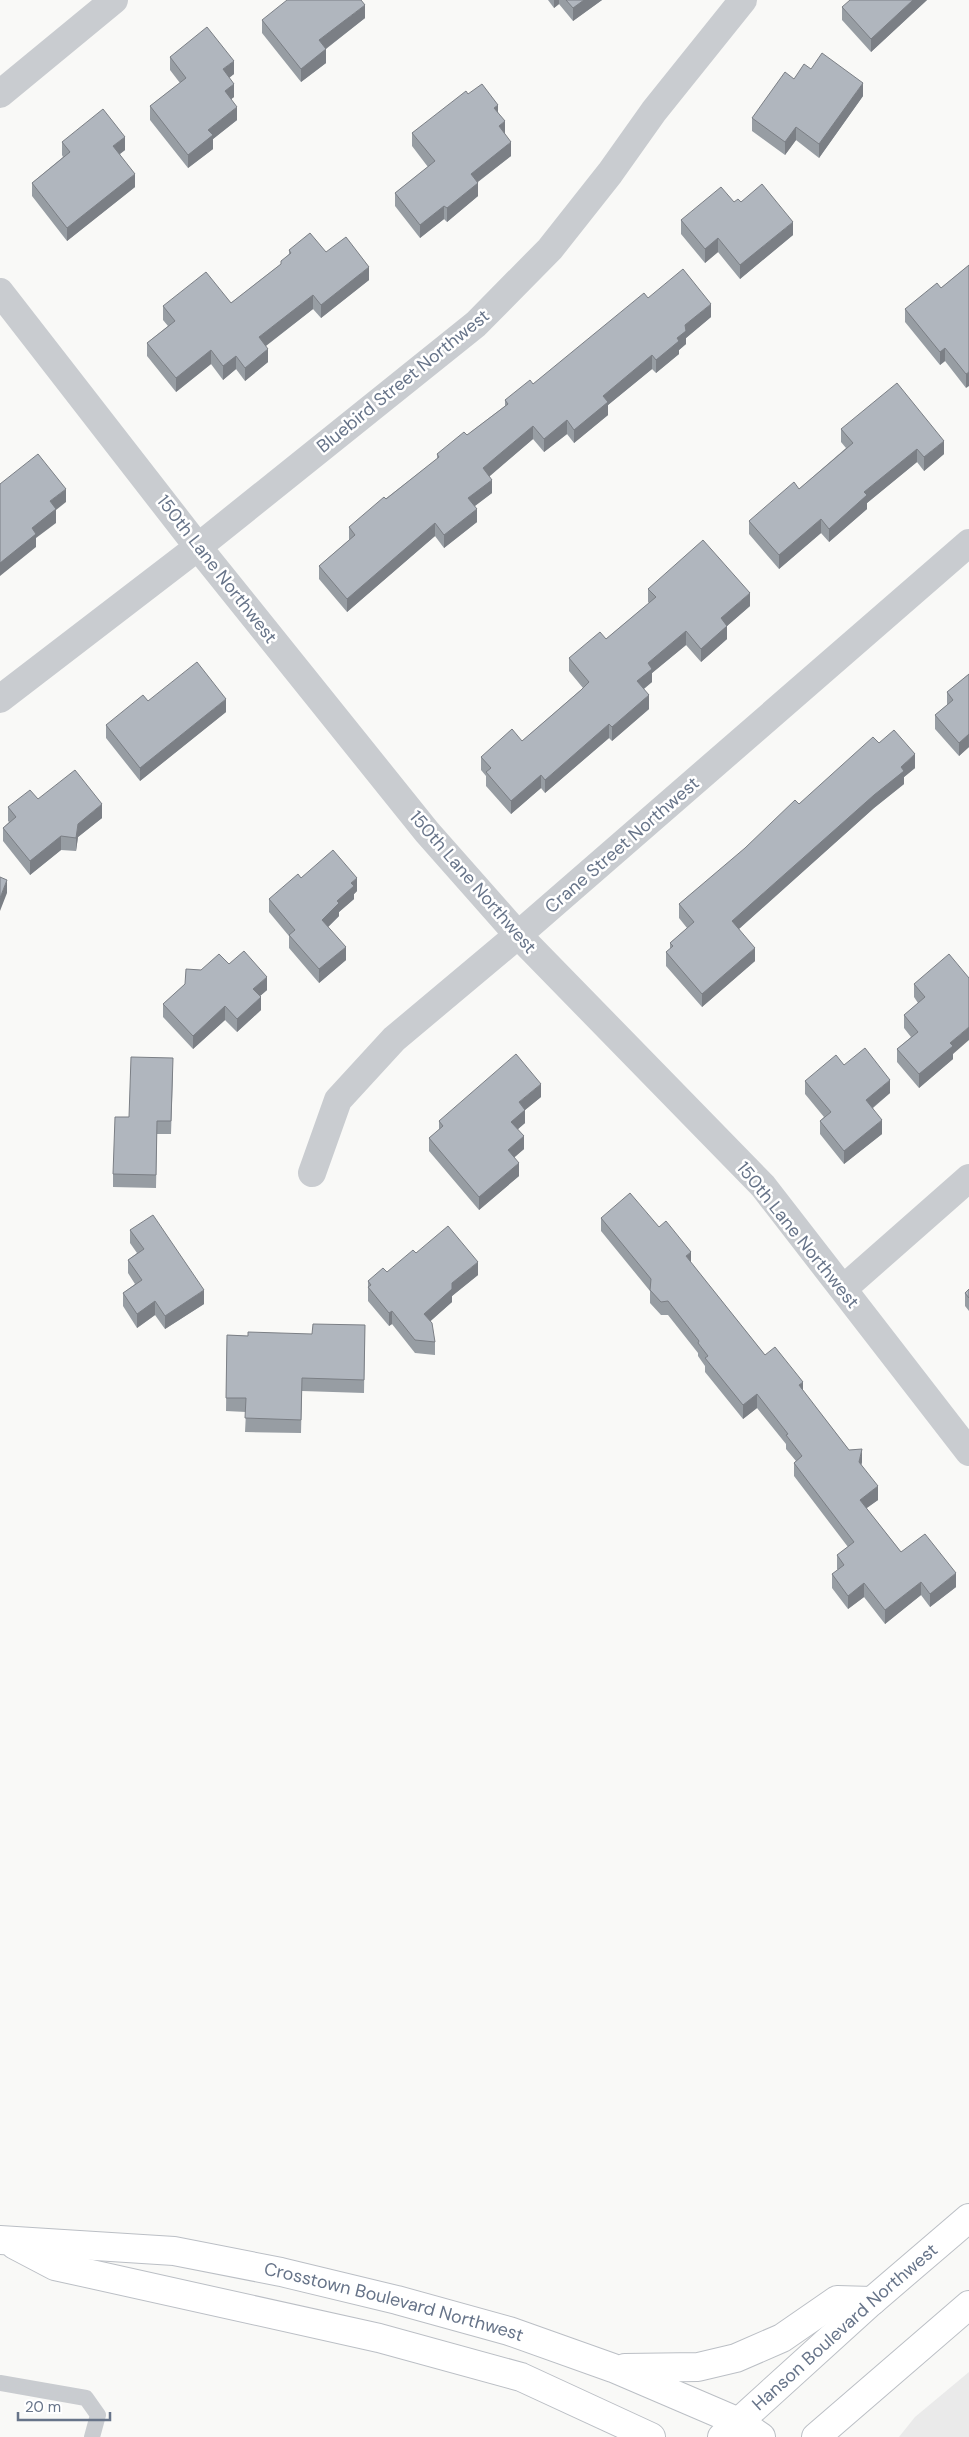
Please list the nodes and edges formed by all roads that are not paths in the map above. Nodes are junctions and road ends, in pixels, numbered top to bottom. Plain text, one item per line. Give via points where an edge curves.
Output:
1 (114, 0) edge
2 (743, 0) edge
3 (0, 94) edge
4 (0, 292) edge
5 (969, 543) edge
6 (198, 547) junction
7 (0, 699) edge
8 (518, 935) junction
9 (312, 1173) dead end
10 (969, 1178) edge
11 (843, 1289) junction
12 (969, 1452) edge
13 (969, 2218) edge
14 (4, 2241) edge
15 (872, 2301) junction
16 (969, 2305) edge
17 (613, 2368) junction
18 (0, 2383) edge
19 (731, 2430) edge
20 (92, 2437) edge
21 (651, 2437) edge
22 (761, 2437) edge
23 (816, 2437) edge

1 - 3 street
2 - 6 street, Bluebird Street Northwest via 550,249 476,324
4 - 6 street, 150th Lane Northwest
5 - 8 street, Crane Street Northwest
6 - 7 street, Bluebird Street Northwest
6 - 8 street, 150th Lane Northwest via 427,832
8 - 9 street, Crane Street Northwest via 394,1039 338,1100
8 - 11 street, 150th Lane Northwest via 763,1186
10 - 11 street
11 - 12 street, 150th Lane Northwest
13 - 15 street, Hanson Boulevard Northwest
14 - 17 street, Crosstown Boulevard Northwest via 174,2251 281,2272 509,2331
14 - 21 street, Crosstown Boulevard Northwest via 55,2266 379,2338 521,2377
15 - 17 street via 837,2300 782,2338 736,2358 698,2366
15 - 19 street, Hanson Boulevard Northwest
16 - 23 street
17 - 19 street, Crosstown Boulevard Northwest
18 - 20 lane via 86,2398 98,2415
19 - 22 street, Crosstown Boulevard Northwest

